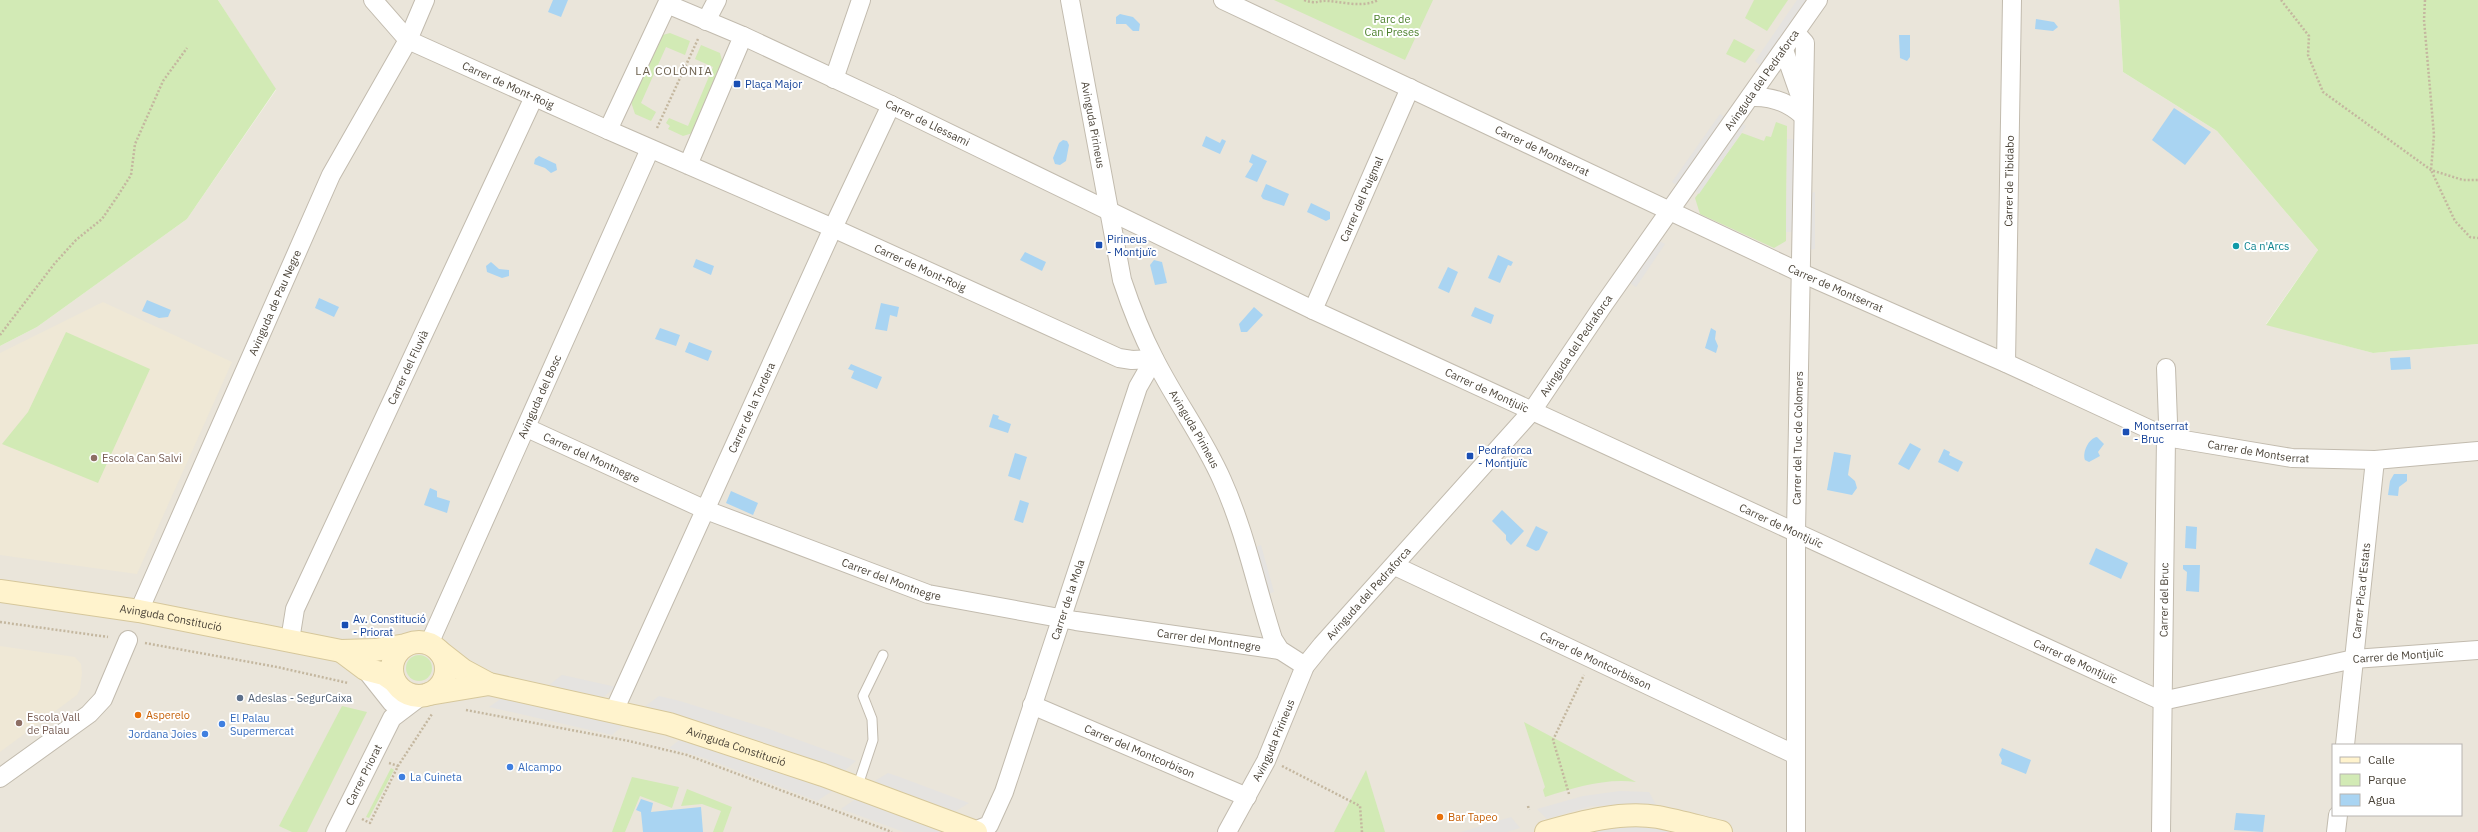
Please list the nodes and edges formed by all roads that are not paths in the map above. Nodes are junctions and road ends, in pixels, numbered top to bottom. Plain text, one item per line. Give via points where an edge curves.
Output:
1 (372, 0) edge
2 (425, 0) edge
3 (716, 0) edge
4 (861, 0) edge
5 (1070, 0) edge
6 (1223, 0) edge
7 (1818, 0) edge
8 (2012, 0) edge
9 (662, 2) edge
10 (706, 21) junction
11 (1796, 33) junction
12 (743, 36) junction
13 (408, 40) junction
14 (1784, 50) junction
15 (834, 79) junction
16 (1410, 88) junction
17 (534, 97) junction
18 (1750, 97) junction
19 (892, 105) junction
20 (1802, 110) junction
21 (608, 130) junction
22 (650, 149) junction
23 (688, 165) junction
24 (1670, 210) junction
25 (1110, 212) junction
26 (833, 228) junction
27 (1799, 272) junction
28 (1313, 310) junction
29 (1154, 359) junction
30 (2006, 363) junction
31 (2166, 368) dead end
32 (1532, 411) junction
33 (527, 428) junction
34 (2166, 437) junction
35 (2478, 451) edge
36 (2375, 460) junction
37 (706, 510) junction
38 (1796, 531) junction
39 (1395, 566) junction
40 (0, 591) edge
41 (139, 611) junction
42 (1063, 619) junction
43 (128, 640) dead end
44 (290, 640) junction
45 (406, 645) junction
46 (434, 648) junction
47 (1280, 650) junction
48 (2478, 650) edge
49 (341, 651) junction
50 (882, 654) dead end
51 (2354, 659) junction
52 (1305, 666) junction
53 (489, 684) junction
54 (394, 697) junction
55 (428, 701) junction
56 (2162, 701) junction
57 (1032, 705) junction
58 (614, 711) junction
59 (2345, 744) edge
60 (1796, 756) junction
61 (0, 778) edge
62 (857, 788) junction
63 (1247, 797) junction
64 (2338, 816) edge
65 (975, 831) edge
66 (335, 832) edge
67 (1227, 832) edge
68 (1546, 832) edge
69 (1721, 832) edge
70 (1796, 832) edge
71 (2161, 832) edge
72 (2336, 832) edge

1 - 13 street
2 - 13 street, Avinguda de Pau Negre
3 - 10 street
4 - 15 street
5 - 25 street, Avinguda Pirineus
6 - 16 street, Carrer de Montserrat
7 - 11 street, Avinguda del Pedraforca
8 - 30 street, Carrer de Tibidabo
9 - 10 street
9 - 21 street
10 - 12 street
11 - 14 street, Avinguda del Pedraforca
11 - 20 street, Carrer del Tuc de Colomers via 1804,43
12 - 15 street, Carrer de Llessami
12 - 23 street
13 - 17 street, Carrer de Mont-Roig
13 - 41 street, Avinguda de Pau Negre via 331,175
14 - 18 street, Avinguda del Pedraforca
14 - 20 street, Carrer del Tuc de Colomers
15 - 19 street, Carrer de Llessami
16 - 24 street, Carrer de Montserrat
16 - 28 street, Carrer del Puigmal
17 - 21 street, Carrer de Mont-Roig
17 - 44 street, Carrer del Fluvià via 295,609
18 - 20 street via 1766,96
18 - 24 street, Avinguda del Pedraforca
19 - 25 street, Carrer de Llessami
19 - 26 street, Carrer de la Tordera
20 - 27 street, Carrer del Tuc de Colomers
21 - 22 street
22 - 23 street
22 - 33 street, Avinguda del Bosc
23 - 26 street, Carrer de Mont-Roig
24 - 27 street, Carrer de Montserrat
24 - 32 street, Avinguda del Pedraforca
25 - 28 street, Carrer de Montjuïc
25 - 29 street, Avinguda Pirineus via 1122,280 1134,315
26 - 29 street, Carrer de Mont-Roig via 1119,358
26 - 37 street, Carrer de la Tordera
27 - 30 street, Carrer de Montserrat
27 - 38 street, Carrer del Tuc de Colomers
28 - 32 street, Carrer de Montjuïc
29 - 42 street, Carrer de la Mola via 1138,386
29 - 47 street, Avinguda Pirineus via 1206,446 1223,482 1273,639
30 - 34 street, Carrer de Montserrat
31 - 34 street, Carrer del Bruc
32 - 38 street, Carrer de Montjuïc
32 - 39 street, Avinguda del Pedraforca
33 - 37 street, Carrer del Montnegre
33 - 46 street, Avinguda del Bosc
34 - 36 street, Carrer de Montserrat via 2292,458
34 - 56 street, Carrer del Bruc
35 - 36 street, Carrer de Montserrat
36 - 51 street, Carrer Pica d'Estats
37 - 42 street, Carrer del Montnegre via 928,594
37 - 58 street, Carrer de la Tordera
38 - 56 street, Carrer de Montjuïc
38 - 60 street, Carrer del Tuc de Colomers
39 - 52 street, Avinguda del Pedraforca via 1322,644
39 - 60 street, Carrer de Montcorbisson
40 - 41 street, Avinguda Constitució
41 - 44 street, Avinguda Constitució
42 - 47 street, Carrer del Montnegre
42 - 57 street, Carrer de la Mola
43 - 61 street via 103,699 89,714
44 - 49 street, Avinguda Constitució
45 - 46 street via 415,642
45 - 49 street, Avinguda Constitució via 375,650
45 - 54 street via 394,657 392,665
46 - 53 street, Avinguda Constitució via 463,670
46 - 55 street via 445,663 445,676
47 - 52 street
48 - 51 street, Carrer de Montjuïc
49 - 54 street, Avinguda Constitució via 365,669 384,674
50 - 62 lane via 863,696 872,719 873,740
51 - 56 street, Carrer de Montjuïc
51 - 59 street, Carrer Pica d'Estats
52 - 63 street, Avinguda Pirineus via 1266,761
53 - 55 street, Avinguda Constitució
53 - 58 street, Avinguda Constitució
54 - 55 street via 406,693
54 - 66 street, Carrer Priorat
56 - 71 street, Carrer del Bruc
57 - 63 street, Carrer del Montcorbison
57 - 65 street, Carrer de la Mola via 997,809 989,825
58 - 62 street, Avinguda Constitució via 669,724
60 - 70 street, Carrer del Tuc de Colomers
62 - 65 street, Avinguda Constitució
63 - 67 street, Avinguda Pirineus
64 - 72 street
68 - 69 street via 1624,816 1657,817

